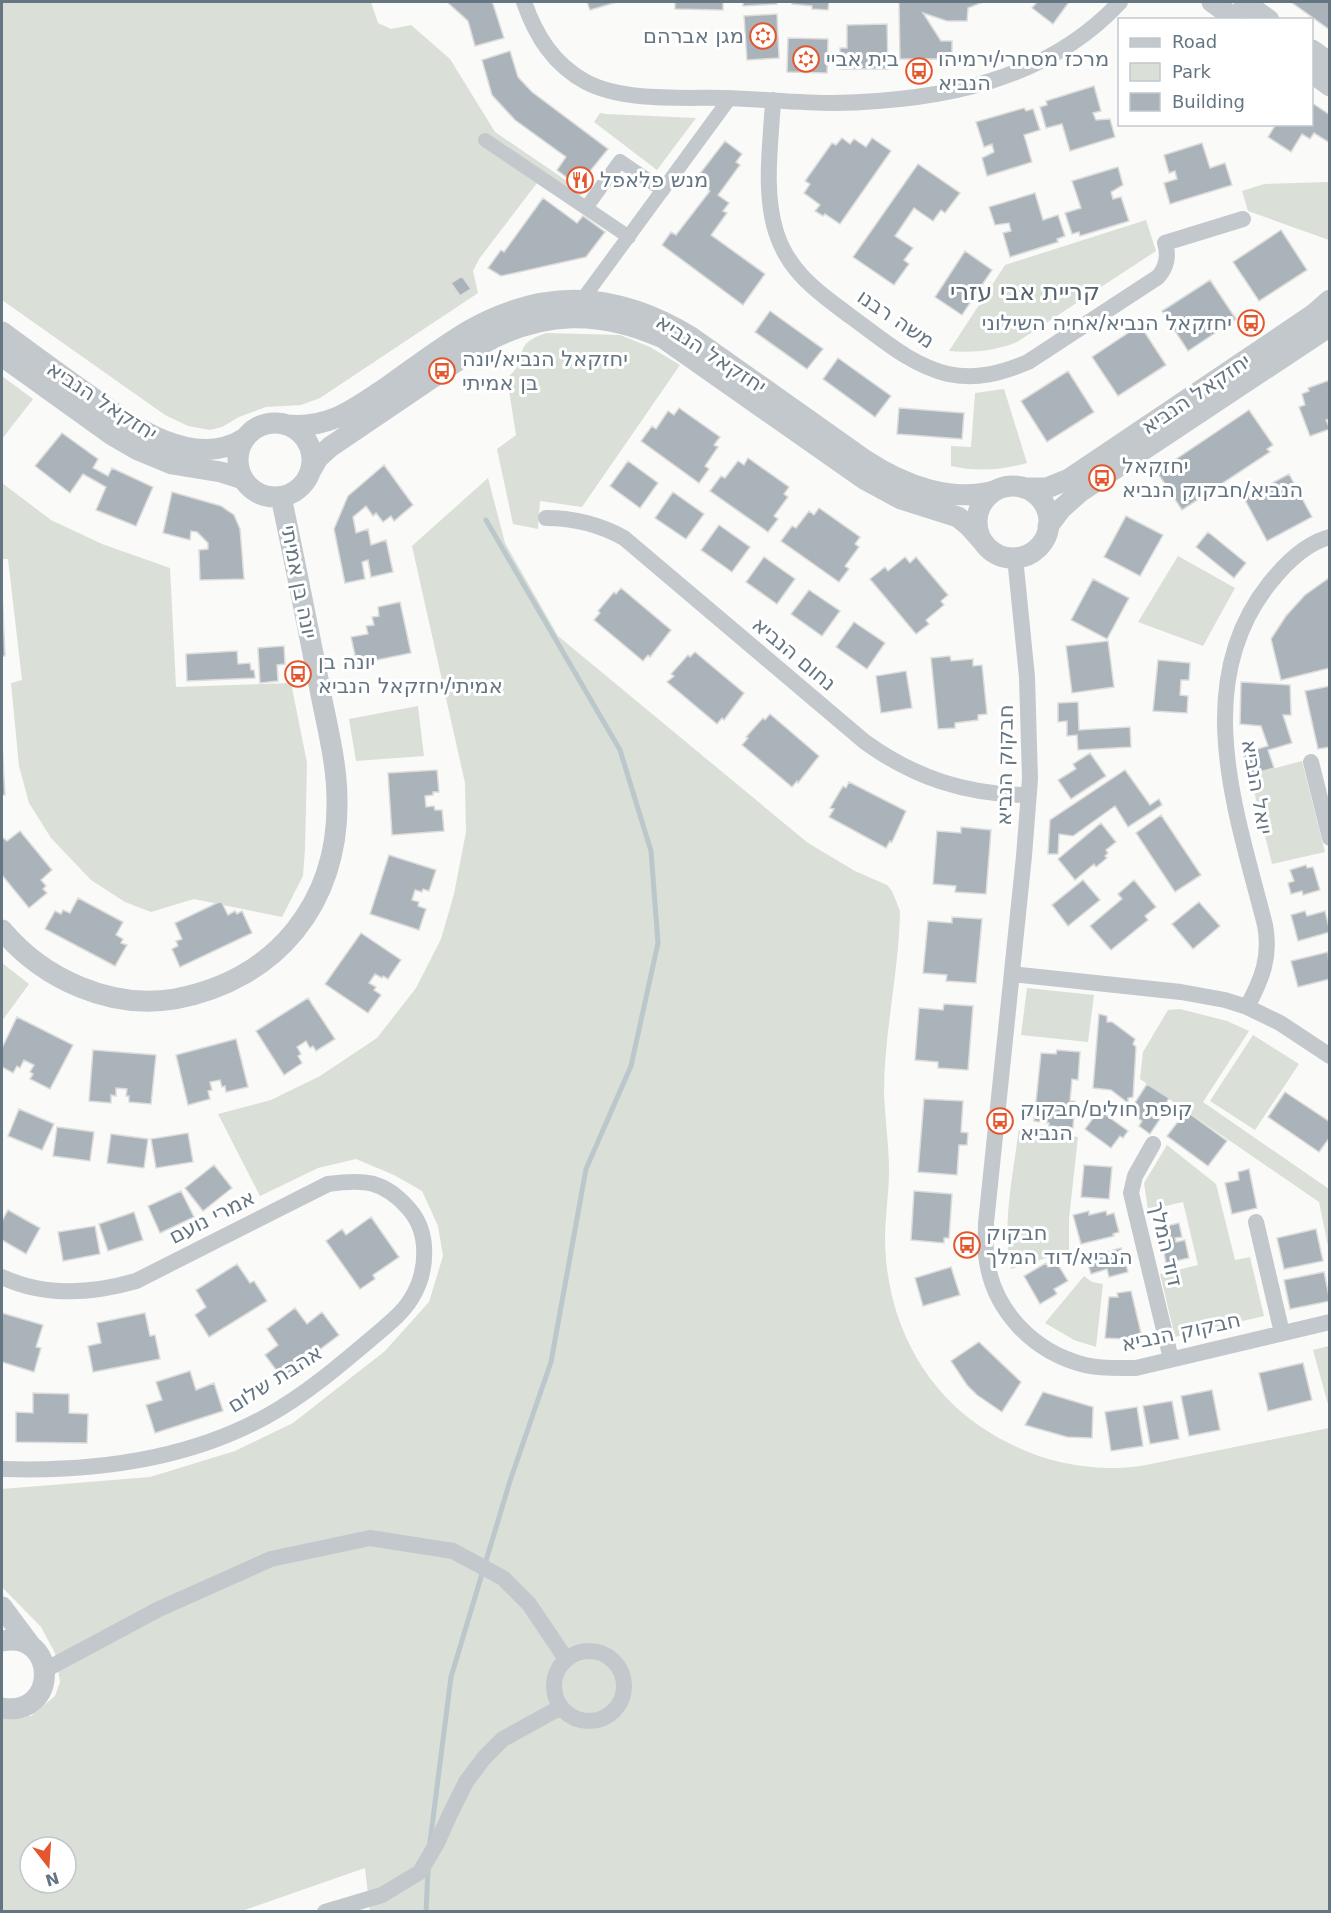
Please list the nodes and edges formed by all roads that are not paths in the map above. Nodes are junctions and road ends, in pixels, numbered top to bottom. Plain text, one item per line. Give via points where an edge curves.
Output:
1 (524, 2) edge
2 (1120, 2) edge
3 (1212, 2) edge
4 (1244, 2) edge
5 (1234, 18) edge
6 (1266, 18) edge
7 (1313, 51) edge
8 (1329, 63) edge
9 (1313, 74) edge
10 (1329, 86) edge
11 (730, 98) junction
12 (772, 100) junction
13 (485, 140) dead end
14 (663, 189) junction
15 (586, 208) junction
16 (1243, 219) dead end
17 (629, 237) junction
18 (582, 300) junction
19 (1329, 300) edge
20 (1329, 326) edge
21 (2, 332) edge
22 (2, 356) edge
23 (287, 425) junction
24 (245, 438) junction
25 (310, 472) junction
26 (243, 479) junction
27 (1024, 488) junction
28 (997, 490) junction
29 (281, 497) junction
30 (546, 518) dead end
31 (1048, 526) junction
32 (1329, 537) edge
33 (984, 543) junction
34 (1015, 558) junction
35 (1311, 762) dead end
36 (1029, 795) junction
37 (1329, 838) edge
38 (2, 930) edge
39 (1012, 974) junction
40 (1247, 1007) junction
41 (1329, 1056) edge
42 (1153, 1144) dead end
43 (1256, 1222) dead end
44 (421, 1233) joint
45 (2, 1277) edge
46 (1329, 1322) edge
47 (1282, 1333) junction
48 (1171, 1359) junction
49 (2, 1469) edge
50 (2, 1607) edge
51 (2, 1641) edge
52 (32, 1646) junction
53 (566, 1659) junction
54 (45, 1670) junction
55 (561, 1707) junction
56 (2, 1708) edge
57 (325, 1911) edge

1 - 11 street via 545,47 564,67 587,82 616,93
2 - 12 street via 1065,48 1018,72 978,86 881,102
3 - 5 street
4 - 6 street
7 - 8 street
9 - 10 street
11 - 12 street
11 - 14 street
12 - 16 street, משה רבנו via 771,207 787,255 816,290 908,357 936,370 981,376 1028,362 1154,280 1166,263 1165,243
13 - 15 street
14 - 15 street via 620,161
14 - 17 street
15 - 17 street
17 - 18 street
18 - 23 street, יחזקאל הנביא via 545,303 495,318 347,414 314,425
18 - 28 street, יחזקאל הנביא via 620,304 668,323 894,477 957,495 975,496
19 - 27 street, יחזקאל הנביא via 1314,314 1069,479 1047,488
20 - 31 street, יחזקאל הנביא via 1080,492
21 - 24 street, יחזקאל הנביא via 123,419 153,436 205,449 226,447
22 - 26 street, יחזקאל הנביא via 136,449 172,464
23 - 24 street via 264,425
23 - 25 street via 307,442 312,456
24 - 26 street via 237,458
25 - 29 street via 299,488
25 - 33 street, יחזקאל הנביא via 330,447 501,333 552,319 604,319 644,330 668,342 864,479 901,499 954,515
26 - 29 street via 261,495
27 - 28 street
27 - 31 street via 1044,505
28 - 33 street via 984,501 977,516
29 - 38 street, יונה בן אמיתי via 337,797 330,868 309,912 275,951 231,980 199,993 148,1001 105,996 73,984 50,972
30 - 36 street, נחום הנביא via 591,523 624,538 892,761 954,786
31 - 34 street via 1038,547
32 - 40 street, יואל הנביא via 1299,553 1260,595 1245,623 1227,688 1226,762 1268,944 1262,978
33 - 34 street via 995,553
34 - 36 street, חבקוק הנביא via 1028,677
35 - 37 street
36 - 39 street, חבקוק הנביא
39 - 40 street via 1198,994
39 - 48 street, חבקוק הנביא via 986,1223 986,1256 992,1284 1004,1309 1020,1329 1062,1358 1111,1369 1136,1368
40 - 41 street via 1289,1028
42 - 48 street, דוד המלך via 1135,1176 1131,1193
43 - 47 street
44 - 45 street, אמרי נועם via 398,1196 378,1185 355,1180 328,1184 136,1281 111,1288 59,1292
44 - 49 street, אהבת שלום via 425,1255 421,1279 411,1301 340,1365 267,1416 212,1441 158,1457 84,1467
46 - 47 street, חבקוק הנביא
47 - 48 street, חבקוק הנביא
50 - 52 street
51 - 52 street via 17,1640
52 - 54 street
53 - 54 street via 530,1604 503,1578 453,1551 370,1538 271,1559 159,1609
53 - 55 street via 554,1679
53 - 55 street via 588,1651 610,1657 623,1676 624,1688 616,1709 596,1721 573,1718
54 - 56 street via 44,1686 35,1699 21,1708
55 - 57 street via 503,1739 484,1758 466,1782 420,1872 382,1895

